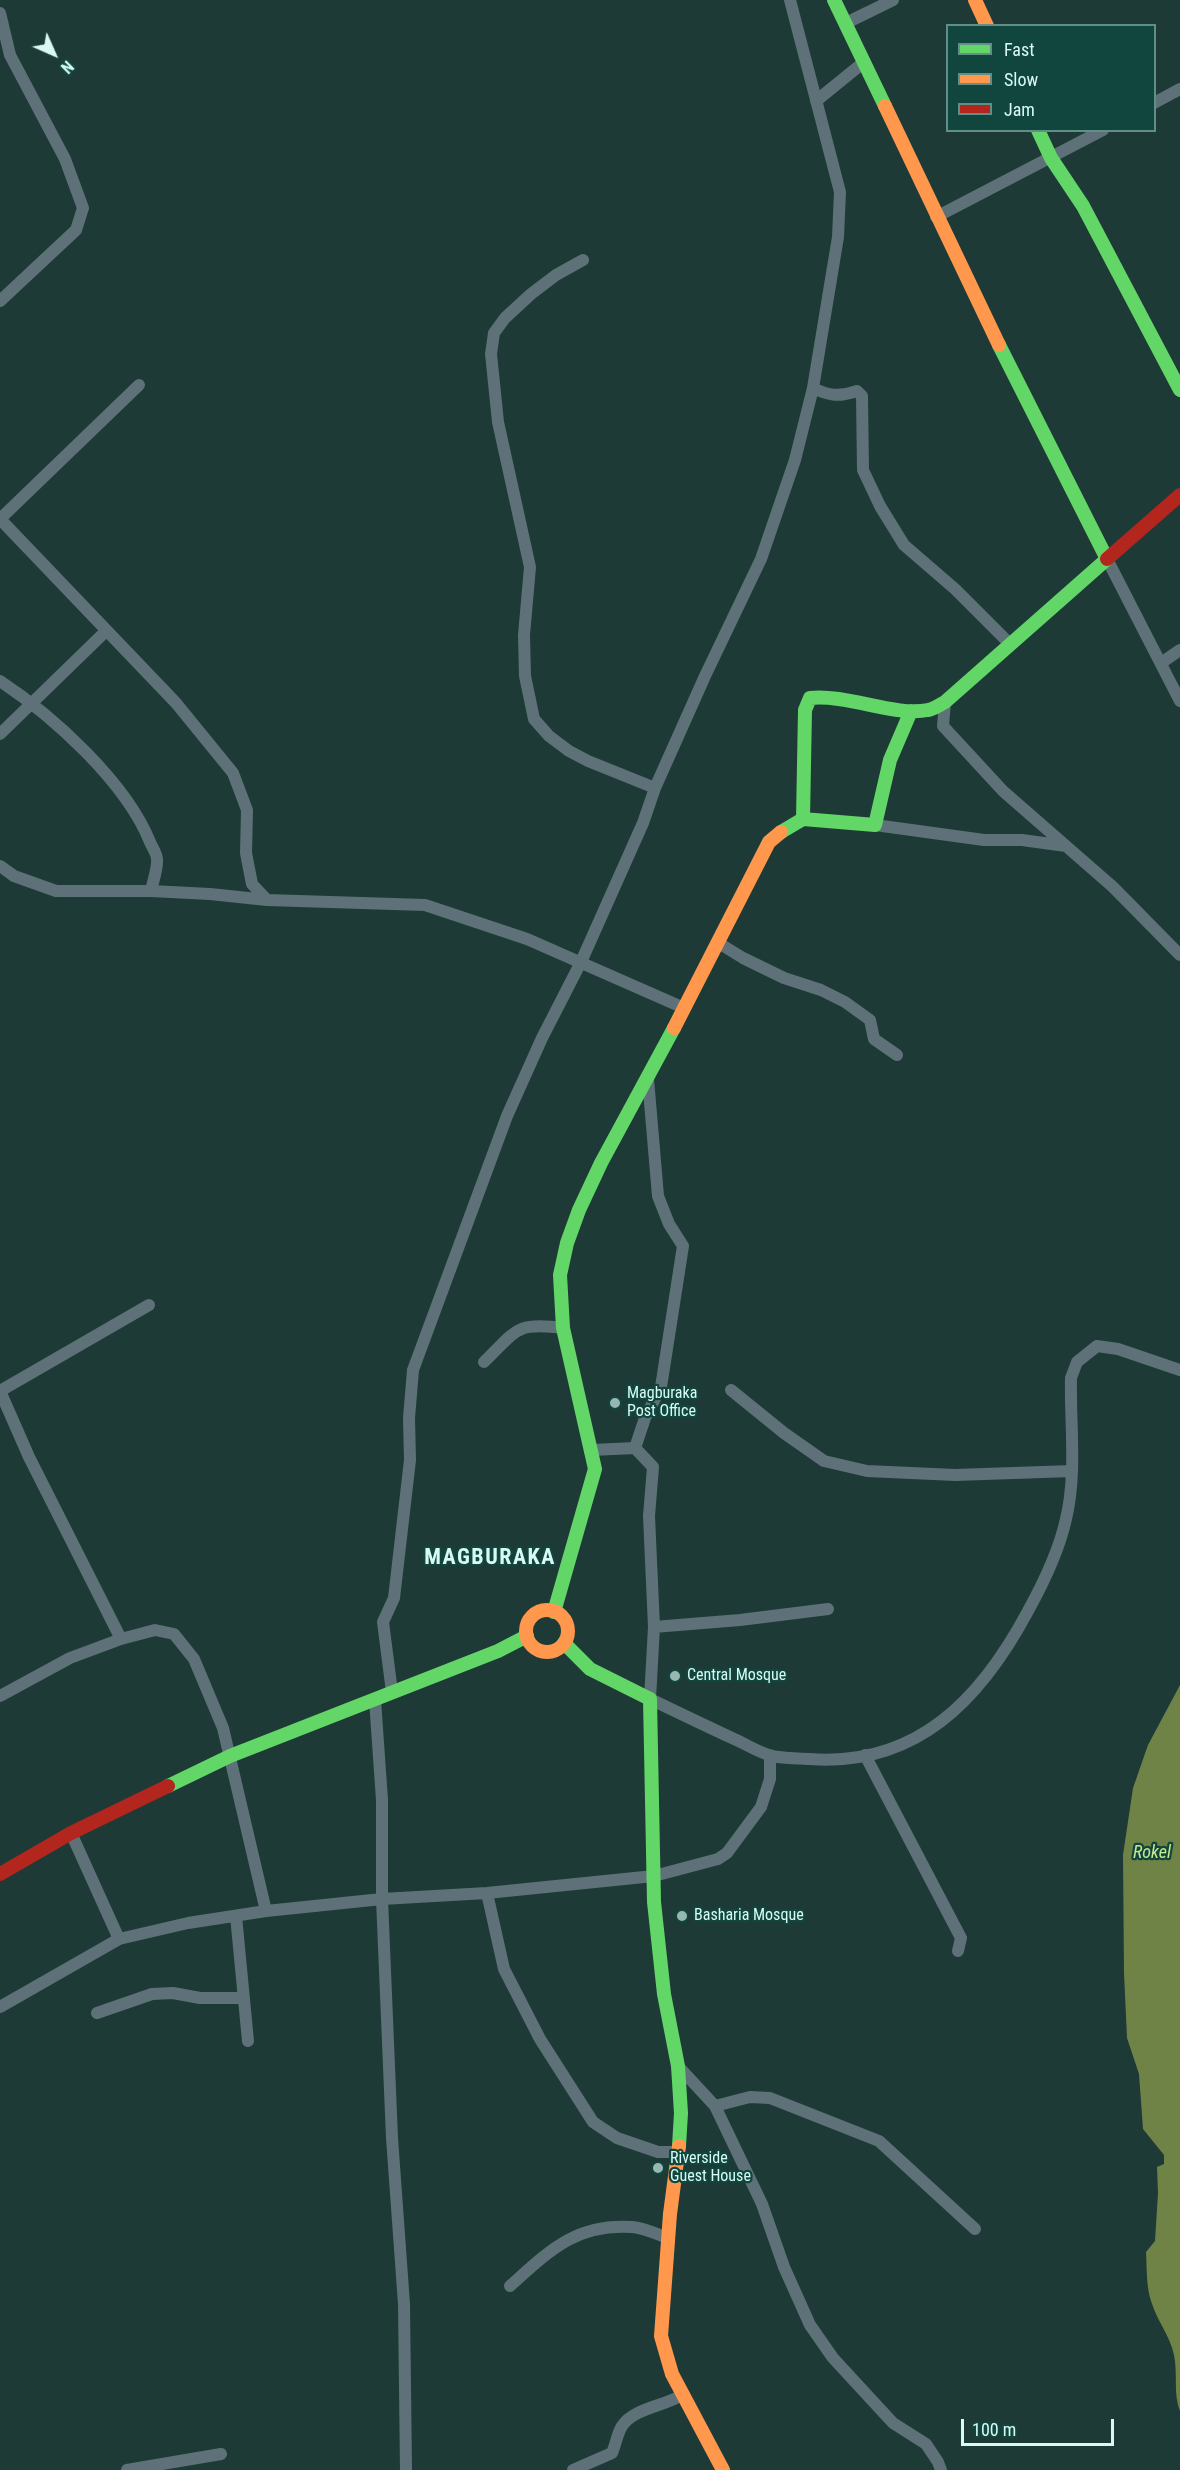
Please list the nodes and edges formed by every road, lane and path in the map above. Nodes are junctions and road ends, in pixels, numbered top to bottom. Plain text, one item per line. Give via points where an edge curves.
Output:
1 (790, 0) edge
2 (834, 0) edge
3 (893, 0) edge
4 (975, 0) edge
5 (0, 13) edge
6 (846, 23) junction
7 (986, 24) edge
8 (864, 62) junction
9 (1180, 89) edge
10 (816, 101) junction
11 (1156, 102) edge
12 (1039, 132) edge
13 (1099, 132) edge
14 (1051, 158) junction
15 (936, 217) junction
16 (583, 260) dead end
17 (0, 301) edge
18 (139, 385) dead end
19 (813, 388) junction
20 (1180, 390) edge
21 (1180, 495) edge
22 (0, 519) edge
23 (1107, 559) junction
24 (105, 632) junction
25 (1010, 644) junction
26 (1180, 650) edge
27 (1161, 663) junction
28 (0, 681) edge
29 (1180, 701) edge
30 (945, 702) junction
31 (33, 703) junction
32 (911, 711) junction
33 (0, 734) edge
34 (655, 788) junction
35 (803, 819) junction
36 (875, 825) junction
37 (1066, 846) junction
38 (0, 866) edge
39 (151, 891) junction
40 (267, 900) junction
41 (717, 942) junction
42 (1180, 955) edge
43 (581, 962) junction
44 (684, 1008) junction
45 (897, 1055) dead end
46 (648, 1078) junction
47 (149, 1305) dead end
48 (563, 1328) junction
49 (484, 1362) dead end
50 (1180, 1370) edge
51 (731, 1390) dead end
52 (635, 1448) junction
53 (592, 1450) junction
54 (1072, 1471) junction
55 (828, 1609) dead end
56 (554, 1612) junction
57 (654, 1627) junction
58 (527, 1636) junction
59 (121, 1639) junction
60 (564, 1643) junction
61 (392, 1692) junction
62 (0, 1696) edge
63 (650, 1699) junction
64 (375, 1700) junction
65 (865, 1755) junction
66 (230, 1756) junction
67 (770, 1756) junction
68 (71, 1833) junction
69 (0, 1874) edge
70 (654, 1876) junction
71 (487, 1893) junction
72 (382, 1899) junction
73 (266, 1911) junction
74 (236, 1916) junction
75 (119, 1939) junction
76 (958, 1951) dead end
77 (244, 1998) junction
78 (0, 2007) edge
79 (97, 2013) dead end
80 (248, 2041) dead end
81 (678, 2066) junction
82 (715, 2106) junction
83 (879, 2141) junction
84 (679, 2152) junction
85 (904, 2156) dead end
86 (975, 2229) dead end
87 (668, 2238) junction
88 (510, 2286) dead end
89 (682, 2395) junction
90 (221, 2454) dead end
91 (127, 2470) edge
92 (406, 2470) edge
93 (573, 2470) edge
94 (723, 2470) edge
95 (941, 2470) edge

1 - 10 street
2 - 6 street
3 - 6 street
4 - 7 street
5 - 17 street via 10,55 65,159 83,208 76,230
6 - 8 street
8 - 10 street
8 - 15 street
9 - 11 street
10 - 19 street via 840,192 838,237
12 - 14 street
13 - 14 street
14 - 15 street
14 - 20 street via 1083,206
15 - 23 street
16 - 34 street via 556,275 505,318 494,333 491,354 498,422 530,567 525,676 534,719 549,736 588,761
18 - 22 street
19 - 25 street via 827,395 857,391 862,396 863,470 880,506 904,545
19 - 34 street via 795,460 761,559
21 - 23 street
22 - 24 street
23 - 25 street
23 - 27 street
24 - 31 street
24 - 40 street via 176,703 233,772 247,810 246,853 252,884
25 - 30 street
26 - 27 street
27 - 29 street
28 - 31 street
30 - 32 street via 928,710
30 - 37 street via 943,726 1003,790
31 - 33 street
31 - 39 street via 75,741 142,822 157,859
32 - 35 street via 827,696 810,699 805,710
32 - 36 street via 890,760
34 - 43 street
35 - 36 street
35 - 41 street via 769,843
36 - 37 street
37 - 42 street
38 - 39 street via 14,876 56,891
39 - 40 street
40 - 43 street via 425,905 527,939
41 - 44 street
41 - 45 street via 784,978 845,1002 870,1020 874,1039
43 - 44 street
43 - 61 street via 507,1116 413,1370 410,1460 394,1598 383,1622
44 - 46 street
46 - 48 street via 601,1162 567,1243 560,1275
46 - 52 street via 658,1196 682,1246 661,1387
47 - 59 street via 0,1391 28,1457
48 - 49 street via 529,1326 517,1330
48 - 53 street
50 - 54 street via 1118,1349 1096,1346 1086,1353 1077,1362 1071,1378
51 - 54 street via 824,1461 867,1471
52 - 53 street
52 - 57 street via 653,1467 649,1516
53 - 56 street via 595,1469
54 - 65 street via 1071,1494 1056,1553 1000,1659 956,1710 911,1740
55 - 57 street
56 - 58 street via 539,1612 531,1618
56 - 60 street via 566,1624
57 - 63 street
58 - 60 street via 532,1647 545,1652
58 - 61 street via 498,1652
59 - 62 street via 70,1658
59 - 66 street via 155,1630 174,1634 194,1659 223,1728
60 - 63 street via 590,1669
61 - 64 street
63 - 67 street
63 - 70 street
64 - 66 street
64 - 72 street via 382,1800
65 - 67 street via 819,1760
65 - 76 street via 961,1938
66 - 68 street
66 - 73 street
67 - 70 street via 770,1779 761,1808 728,1853
68 - 69 street
68 - 75 street
70 - 71 street
70 - 81 street via 664,1994
71 - 72 street
71 - 84 street via 504,1970 540,2039 593,2122 616,2138 658,2152
72 - 73 street
72 - 92 street via 404,2304
73 - 74 street
74 - 75 street
74 - 77 street
75 - 78 street
77 - 79 street via 152,1994
77 - 80 street
81 - 82 street
81 - 84 street
82 - 83 street via 750,2097 770,2098
82 - 95 street via 762,2204 810,2325 832,2358 893,2423 926,2444
83 - 85 street
83 - 86 street
84 - 87 street
87 - 88 street via 634,2227 578,2233 546,2254
87 - 89 street via 660,2336
89 - 93 street via 629,2418 612,2453
89 - 94 street
90 - 91 street

